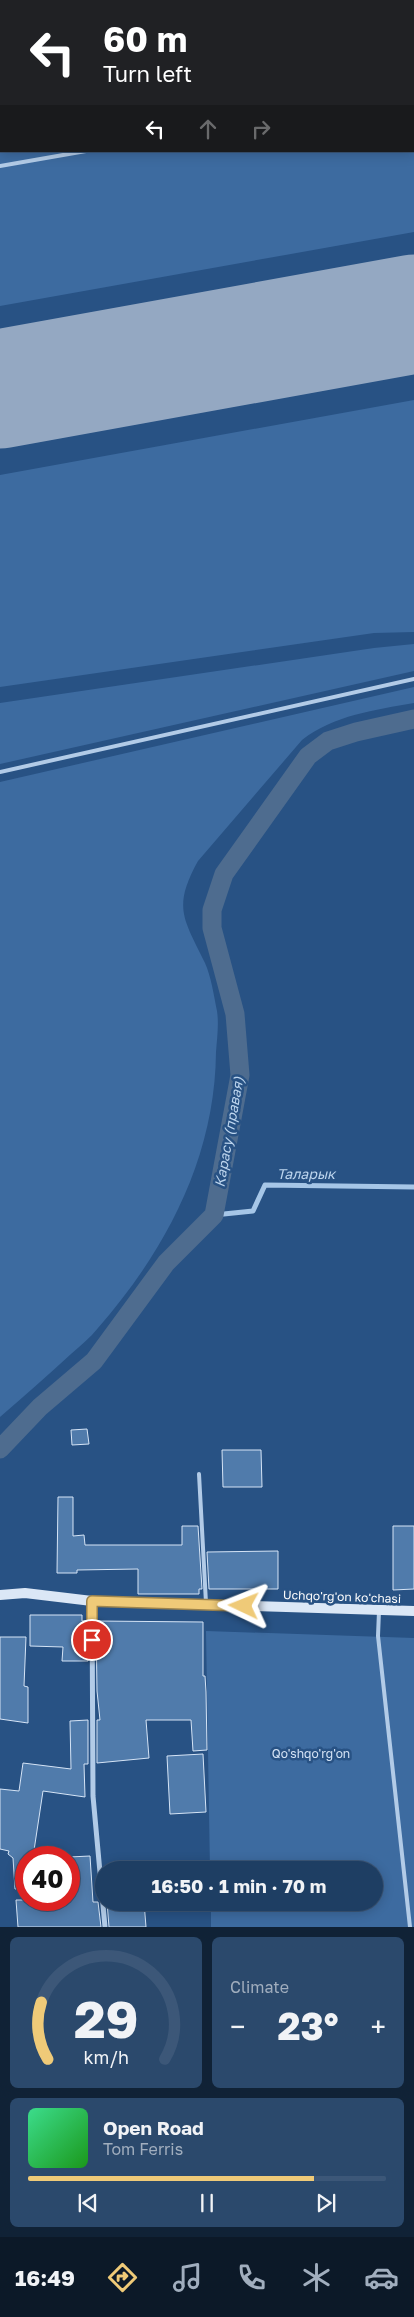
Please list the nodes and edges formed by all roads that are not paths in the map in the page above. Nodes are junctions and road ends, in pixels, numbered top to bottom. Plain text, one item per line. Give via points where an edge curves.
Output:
1 (80, 152) edge
2 (0, 166) edge
3 (414, 679) edge
4 (0, 772) edge
5 (198, 1474) dead end
6 (0, 1595) edge
7 (92, 1601) junction
8 (206, 1605) junction
9 (379, 1611) junction
10 (414, 1611) edge
11 (105, 1927) edge
12 (410, 1927) edge

1 - 2 lane
3 - 4 lane
5 - 8 lane
6 - 7 street, Uchqo'rg'on ko'chasi via 33,1594
7 - 8 street, Uchqo'rg'on ko'chasi
7 - 11 street via 92,1796
8 - 9 street, Uchqo'rg'on ko'chasi
9 - 10 street, Uchqo'rg'on ko'chasi
9 - 12 lane via 378,1636

